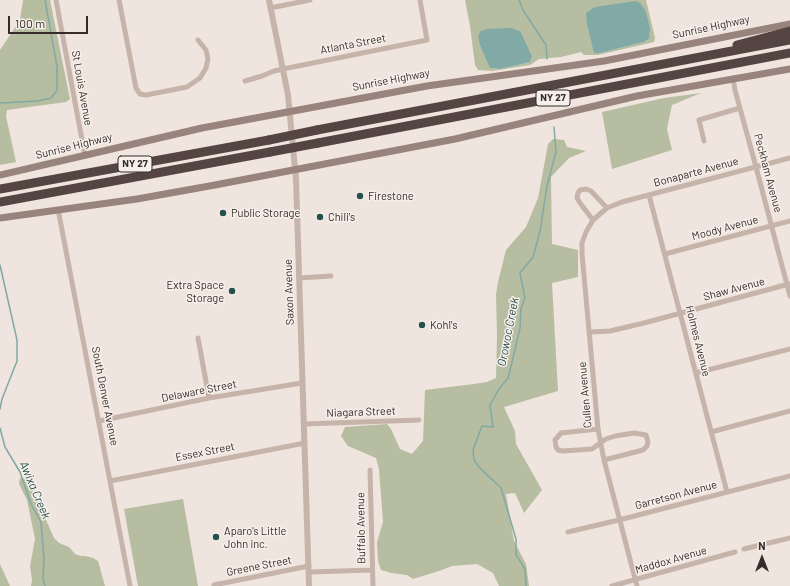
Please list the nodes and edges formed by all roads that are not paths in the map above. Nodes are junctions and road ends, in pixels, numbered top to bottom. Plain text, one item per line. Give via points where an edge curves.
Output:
1 (56, 0) edge
2 (119, 0) edge
3 (269, 0) edge
4 (310, 0) edge
5 (420, 0) edge
6 (270, 8) junction
7 (790, 24) edge
8 (790, 31) edge
9 (198, 40) dead end
10 (790, 40) edge
11 (789, 53) edge
12 (701, 57) junction
13 (283, 69) junction
14 (790, 69) edge
15 (733, 78) junction
16 (245, 81) dead end
17 (740, 108) junction
18 (290, 111) junction
19 (704, 141) dead end
20 (85, 156) junction
21 (790, 158) edge
22 (756, 166) junction
23 (296, 169) junction
24 (0, 175) edge
25 (0, 189) edge
26 (649, 195) junction
27 (0, 202) edge
28 (607, 208) junction
29 (58, 209) junction
30 (0, 218) edge
31 (594, 220) junction
32 (790, 221) edge
33 (772, 226) junction
34 (665, 254) junction
35 (331, 276) dead end
36 (299, 278) junction
37 (789, 284) edge
38 (790, 296) edge
39 (681, 313) junction
40 (590, 332) junction
41 (198, 338) dead end
42 (790, 349) edge
43 (696, 373) junction
44 (302, 383) junction
45 (209, 398) junction
46 (790, 412) edge
47 (419, 420) dead end
48 (100, 421) junction
49 (304, 424) junction
50 (598, 429) junction
51 (711, 432) junction
52 (304, 442) junction
53 (600, 444) junction
54 (604, 460) junction
55 (370, 470) dead end
56 (790, 476) edge
57 (110, 481) junction
58 (728, 492) junction
59 (620, 520) junction
60 (568, 532) dead end
61 (790, 538) edge
62 (744, 550) dead end
63 (734, 552) dead end
64 (309, 569) junction
65 (372, 570) junction
66 (242, 579) junction
67 (635, 580) junction
68 (214, 585) dead end
69 (130, 586) edge
70 (244, 586) edge
71 (309, 586) edge
72 (372, 586) edge
73 (612, 586) edge
74 (637, 586) edge

1 - 20 street, St Louis Avenue
2 - 9 street via 136,88 140,94 187,87 200,78 208,59 206,50
3 - 6 street, Saxon Avenue
4 - 6 street
5 - 13 street, Atlanta Street via 428,40
6 - 13 street, Saxon Avenue
7 - 18 main road, Sunrise Highway via 599,62 442,83
8 - 12 highway via 745,42
10 - 12 highway, NY 27
11 - 27 highway, NY 27, bridge
12 - 25 highway, NY 27, bridge
13 - 16 street, Atlanta Street
13 - 18 street, Saxon Avenue
14 - 15 main road
15 - 17 street, Peckham Avenue
15 - 23 main road via 631,97 455,139
17 - 19 street via 699,120
17 - 22 street, Peckham Avenue
18 - 20 main road, Sunrise Highway via 175,134
18 - 23 street, Saxon Avenue
20 - 24 main road, Sunrise Highway
21 - 22 street, Bonaparte Avenue
22 - 26 street, Bonaparte Avenue
22 - 33 street, Peckham Avenue
23 - 29 main road via 151,197
23 - 36 street, Saxon Avenue
26 - 28 street, Bonaparte Avenue
26 - 34 street, Holmes Avenue
28 - 31 street, Cullen Avenue
28 - 31 street via 591,191 580,190 580,203
29 - 30 main road
29 - 48 street, South Denver Avenue
31 - 40 street, Cullen Avenue via 582,243
32 - 33 street, Moody Avenue
33 - 34 street, Moody Avenue
33 - 37 street, Peckham Avenue
34 - 39 street, Holmes Avenue
35 - 36 street
36 - 44 street, Saxon Avenue
37 - 38 street, Peckham Avenue
37 - 39 street, Shaw Avenue
39 - 40 street, Shaw Avenue via 610,331
39 - 43 street, Holmes Avenue
40 - 50 street, Cullen Avenue
41 - 45 street
42 - 43 street
43 - 51 street, Holmes Avenue
44 - 45 street, Delaware Street
44 - 49 street, Saxon Avenue
45 - 48 street, Delaware Street
46 - 51 street
47 - 49 street, Niagara Street
48 - 57 street, South Denver Avenue
49 - 52 street, Saxon Avenue
50 - 53 street, Cullen Avenue
50 - 53 street via 561,434 555,440 558,450 563,451 582,451
51 - 58 street, Holmes Avenue
52 - 57 street, Essex Street
52 - 64 street, Saxon Avenue
53 - 54 street, Cullen Avenue
53 - 54 street via 625,434 641,433 648,437 647,446 643,450
54 - 59 street, Cullen Avenue
55 - 65 street, Buffalo Avenue
56 - 58 street, Garretson Avenue
57 - 69 street, South Denver Avenue
58 - 59 street, Garretson Avenue
59 - 60 street, Garretson Avenue
59 - 67 street, Cullen Avenue
61 - 62 street
63 - 67 street, Maddox Avenue
64 - 65 street, Greene Street
64 - 66 street, Greene Street
64 - 71 street, Saxon Avenue
65 - 72 street, Buffalo Avenue
66 - 68 street, Greene Street
66 - 70 street
67 - 73 street, Maddox Avenue
67 - 74 street, Cullen Avenue

